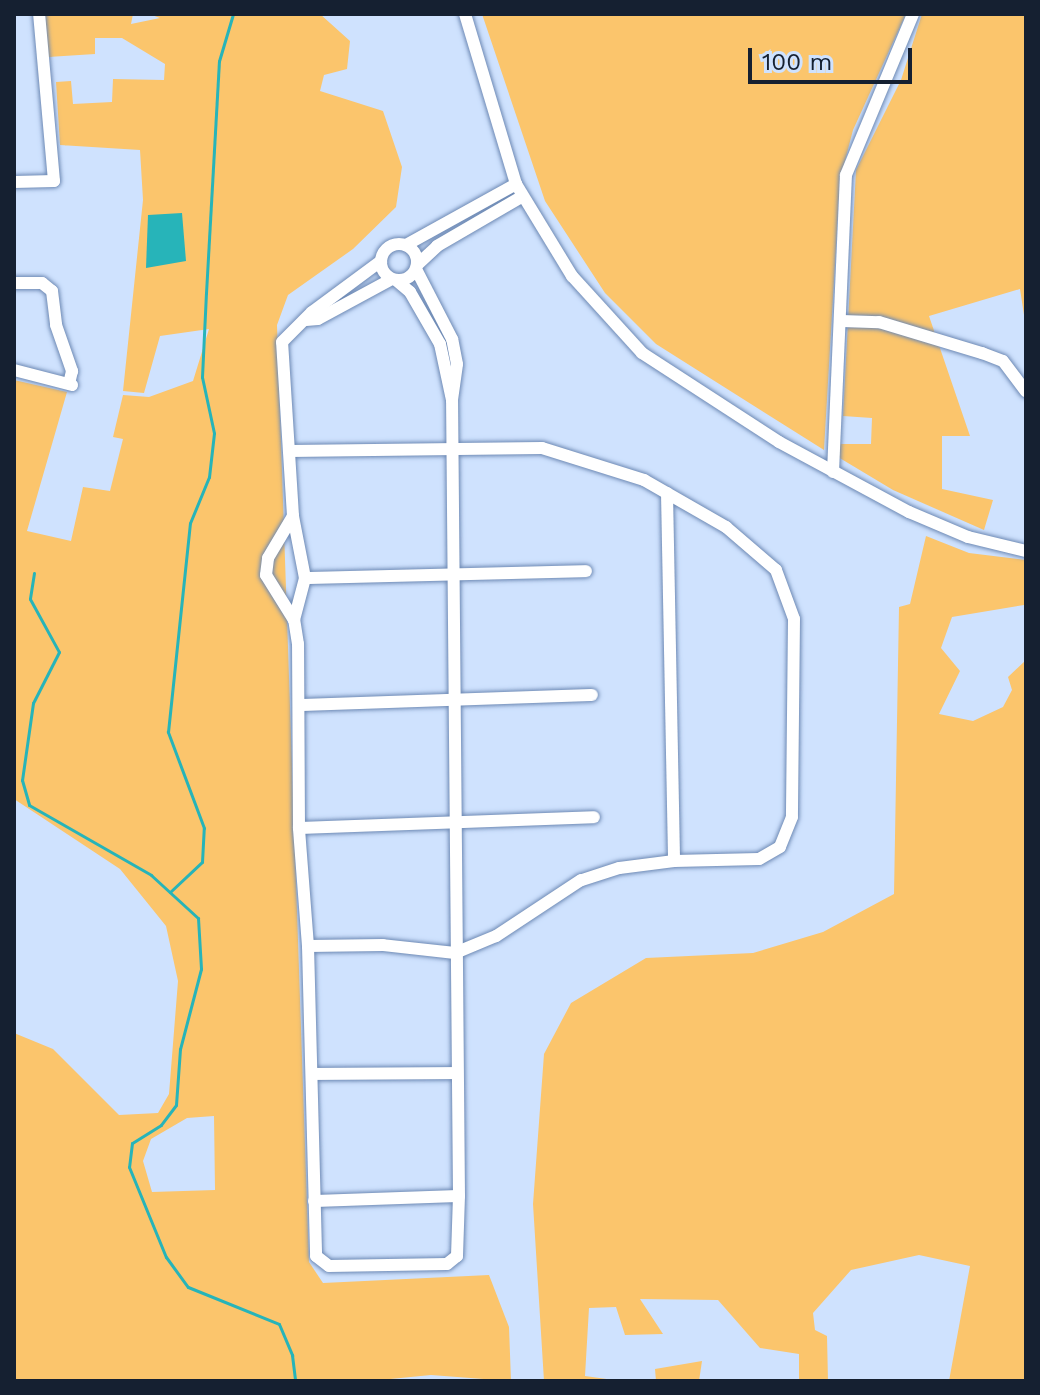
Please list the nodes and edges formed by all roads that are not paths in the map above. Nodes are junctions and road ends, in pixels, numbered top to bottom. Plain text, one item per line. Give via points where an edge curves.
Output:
1 (39, 14) edge
2 (465, 14) edge
3 (913, 14) edge
4 (14, 182) edge
5 (520, 190) junction
6 (406, 245) junction
7 (381, 261) junction
8 (417, 266) junction
9 (395, 280) junction
10 (14, 283) edge
11 (306, 320) junction
12 (842, 321) junction
13 (437, 323) junction
14 (14, 370) edge
15 (1026, 391) edge
16 (452, 450) junction
17 (289, 451) junction
18 (833, 472) junction
19 (667, 493) junction
20 (293, 516) junction
21 (1026, 551) edge
22 (586, 571) dead end
23 (454, 572) junction
24 (305, 578) junction
25 (294, 620) junction
26 (592, 695) dead end
27 (455, 700) junction
28 (301, 705) junction
29 (594, 817) dead end
30 (455, 820) junction
31 (299, 828) junction
32 (674, 861) junction
33 (308, 946) junction
34 (455, 953) junction
35 (457, 1073) junction
36 (313, 1074) junction
37 (459, 1196) junction
38 (314, 1201) junction

1 - 4 street via 54,181
2 - 5 street
3 - 12 street via 850,158
5 - 6 street
5 - 8 street via 437,246
5 - 18 street via 590,301 642,353 713,402
6 - 7 street via 390,247
6 - 8 street
7 - 9 street
7 - 11 street
8 - 9 street
8 - 13 street
9 - 11 street via 318,319
9 - 13 street
10 - 14 street via 42,283 52,291 56,325 72,371 70,384
11 - 17 street via 282,342
12 - 15 street via 879,322 982,353 1003,361
12 - 18 street
13 - 16 street via 452,400
16 - 17 street
16 - 19 street via 542,448 604,463
16 - 23 street
17 - 20 street
18 - 21 street via 968,537
19 - 32 street
19 - 32 street via 726,527 776,570 794,619 797,689 792,817 780,847 759,859
20 - 24 street
20 - 25 street via 276,539 266,575
22 - 23 street
23 - 24 street
23 - 27 street
24 - 25 street
25 - 28 street
26 - 27 street
27 - 28 street
27 - 30 street
28 - 31 street
29 - 30 street
30 - 31 street
30 - 34 street
31 - 33 street
32 - 34 street via 619,868 581,880 496,936
33 - 34 street via 383,945
33 - 36 street
34 - 35 street
35 - 36 street
35 - 37 street
36 - 38 street
37 - 38 street
37 - 38 street via 457,1256 443,1264 320,1262

